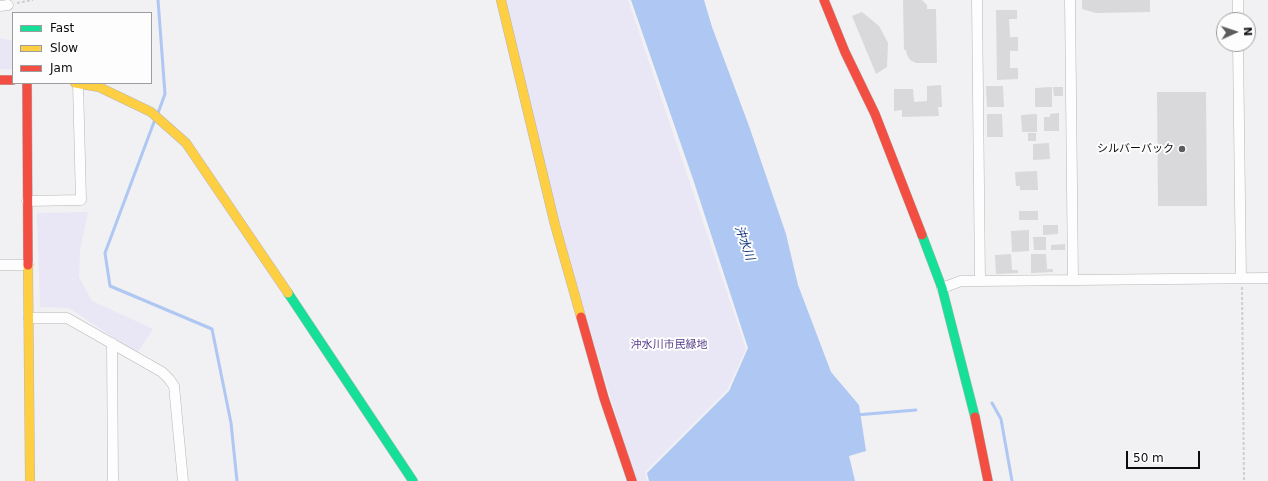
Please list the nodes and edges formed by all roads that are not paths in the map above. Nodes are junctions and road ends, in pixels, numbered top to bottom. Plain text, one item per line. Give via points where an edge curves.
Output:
1 (502, 0) edge
2 (824, 0) edge
3 (977, 0) edge
4 (1070, 0) edge
5 (1238, 0) edge
6 (1238, 12) edge
7 (1238, 52) edge
8 (0, 80) edge
9 (12, 80) edge
10 (27, 84) edge
11 (76, 84) edge
12 (81, 84) edge
13 (27, 201) junction
14 (0, 265) edge
15 (28, 265) junction
16 (1241, 278) junction
17 (1268, 278) edge
18 (1073, 280) junction
19 (980, 281) junction
20 (942, 288) junction
21 (29, 318) junction
22 (112, 343) junction
23 (30, 481) edge
24 (113, 481) edge
25 (183, 481) edge
26 (413, 481) edge
27 (632, 481) edge
28 (988, 481) edge

1 - 27 street via 555,225 604,398
2 - 20 street via 845,52 875,114
3 - 19 street
4 - 18 street
5 - 6 street
7 - 16 street
8 - 9 street
10 - 13 street
11 - 13 street via 81,200
12 - 26 street via 99,88 151,112 186,143
13 - 15 street
14 - 15 street
15 - 21 street
16 - 17 street
16 - 18 street
18 - 19 street
19 - 20 street via 961,281
20 - 28 street via 974,410
21 - 22 street via 67,318
21 - 23 street
22 - 24 street
22 - 25 street via 162,372 174,386

